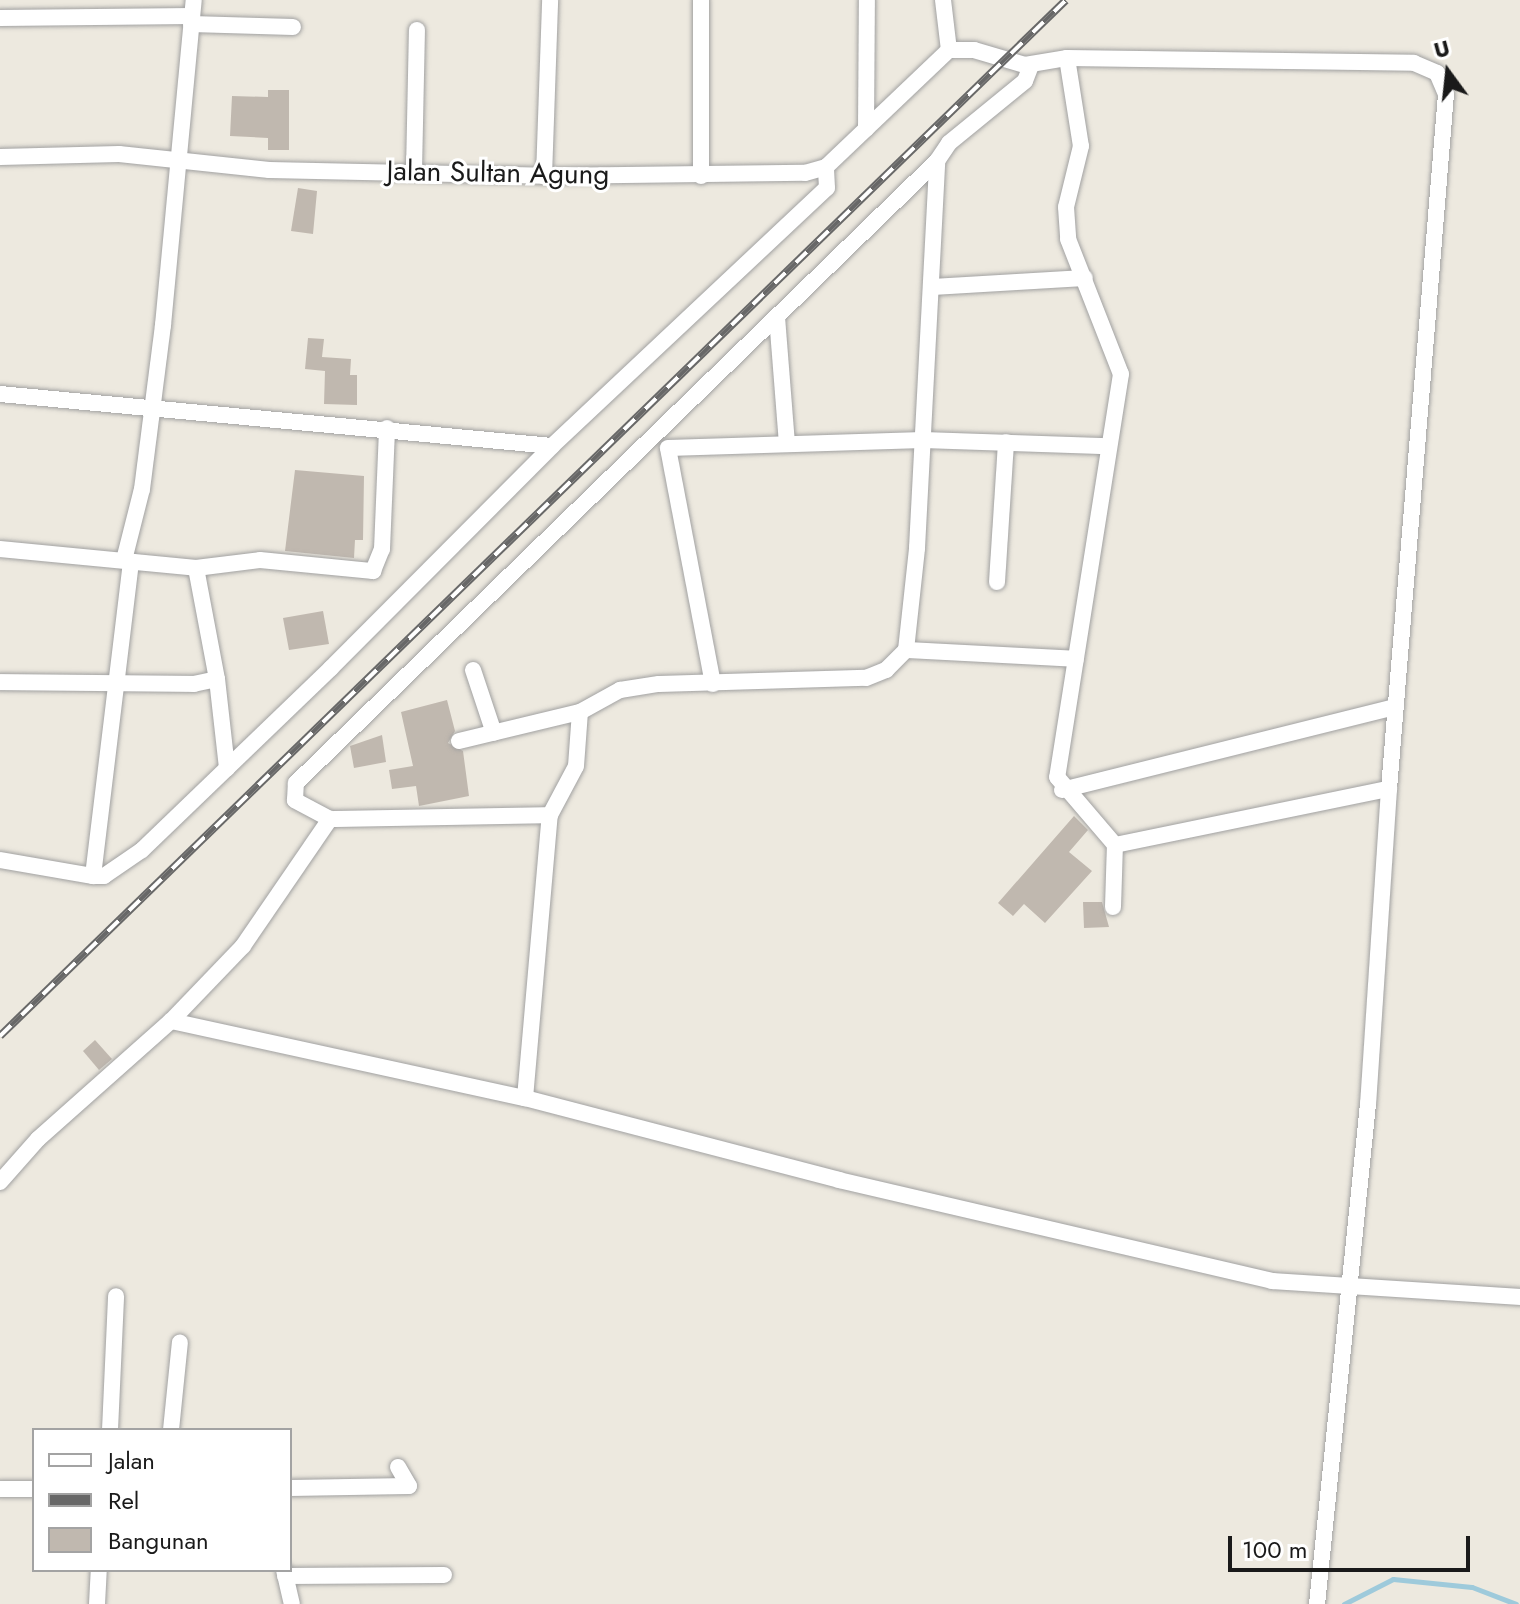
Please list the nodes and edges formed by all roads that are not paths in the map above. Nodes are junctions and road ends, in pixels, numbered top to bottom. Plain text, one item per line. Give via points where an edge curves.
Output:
1 (550, 0) edge
2 (701, 0) edge
3 (867, 0) edge
4 (943, 0) edge
5 (192, 13) edge
6 (0, 18) edge
7 (293, 27) dead end
8 (417, 30) dead end
9 (949, 50) junction
10 (1067, 58) junction
11 (1031, 65) junction
12 (866, 129) junction
13 (0, 157) edge
14 (180, 159) junction
15 (937, 161) junction
16 (826, 167) junction
17 (414, 171) junction
18 (544, 176) junction
19 (701, 176) junction
20 (1085, 278) junction
21 (932, 287) junction
22 (777, 317) junction
23 (0, 394) edge
24 (151, 408) junction
25 (387, 428) junction
26 (923, 440) junction
27 (1006, 442) junction
28 (787, 444) junction
29 (552, 446) junction
30 (1108, 446) junction
31 (643, 448) junction
32 (668, 448) junction
33 (0, 549) edge
34 (128, 560) junction
35 (196, 568) junction
36 (997, 582) dead end
37 (906, 650) junction
38 (1076, 659) junction
39 (473, 670) dead end
40 (217, 679) junction
41 (0, 682) edge
42 (118, 683) junction
43 (713, 684) junction
44 (1395, 707) junction
45 (580, 712) junction
46 (494, 733) junction
47 (459, 741) dead end
48 (227, 768) junction
49 (1389, 789) junction
50 (1062, 790) junction
51 (550, 815) junction
52 (330, 819) junction
53 (1115, 845) junction
54 (0, 860) edge
55 (93, 876) junction
56 (1113, 907) dead end
57 (171, 1021) junction
58 (525, 1098) junction
59 (0, 1182) edge
60 (1346, 1286) junction
61 (116, 1296) dead end
62 (1520, 1297) edge
63 (180, 1342) dead end
64 (110, 1428) edge
65 (171, 1428) edge
66 (398, 1467) dead end
67 (292, 1488) edge
68 (0, 1489) edge
69 (32, 1489) edge
70 (99, 1572) edge
71 (284, 1573) edge
72 (444, 1575) dead end
73 (97, 1604) edge
74 (292, 1604) edge
75 (1317, 1604) edge

1 - 18 street
2 - 19 street
3 - 12 street
4 - 9 street
5 - 6 street
5 - 7 street
5 - 14 street
8 - 17 street
9 - 11 street via 974,50
9 - 12 street
10 - 11 street
10 - 20 street via 1081,146 1066,223
10 - 44 street via 1414,63 1437,73 1446,94
11 - 15 street via 1025,81 949,143
12 - 16 street
13 - 14 street, Jalan Sultan Agung via 119,154
14 - 17 street, Jalan Sultan Agung via 269,170
14 - 24 street
15 - 21 street
15 - 22 street
16 - 19 street, Jalan Sultan Agung via 781,176
16 - 29 street via 827,188
17 - 18 street, Jalan Sultan Agung
18 - 19 street, Jalan Sultan Agung
20 - 21 street
20 - 30 street via 1121,374
21 - 26 street
22 - 28 street
22 - 31 street
23 - 24 street
24 - 25 street
24 - 34 street
25 - 29 street
25 - 35 street via 382,549 373,571 260,560
26 - 27 street
26 - 28 street
26 - 37 street
27 - 30 street
27 - 36 street
28 - 32 street
29 - 48 street
30 - 38 street
31 - 32 street
31 - 52 street via 296,783 295,800
32 - 43 street
33 - 34 street
34 - 35 street
34 - 42 street
35 - 40 street
37 - 38 street
37 - 43 street via 886,670 866,678
38 - 50 street via 1057,764
39 - 46 street
40 - 42 street via 194,684
40 - 48 street
41 - 42 street
42 - 55 street
43 - 45 street via 620,690
44 - 49 street
44 - 50 street
45 - 46 street
45 - 51 street via 576,766
46 - 47 street
48 - 55 street via 142,850 104,876
49 - 53 street
49 - 60 street via 1368,1104
50 - 53 street
51 - 52 street
51 - 58 street
52 - 57 street via 243,946
53 - 56 street
54 - 55 street
57 - 58 street
57 - 59 street via 38,1139
58 - 60 street via 839,1180 1272,1281
60 - 62 street
60 - 75 street
61 - 64 street
63 - 65 street
66 - 67 street via 409,1486
68 - 69 street
70 - 73 street
71 - 72 street
71 - 74 street

